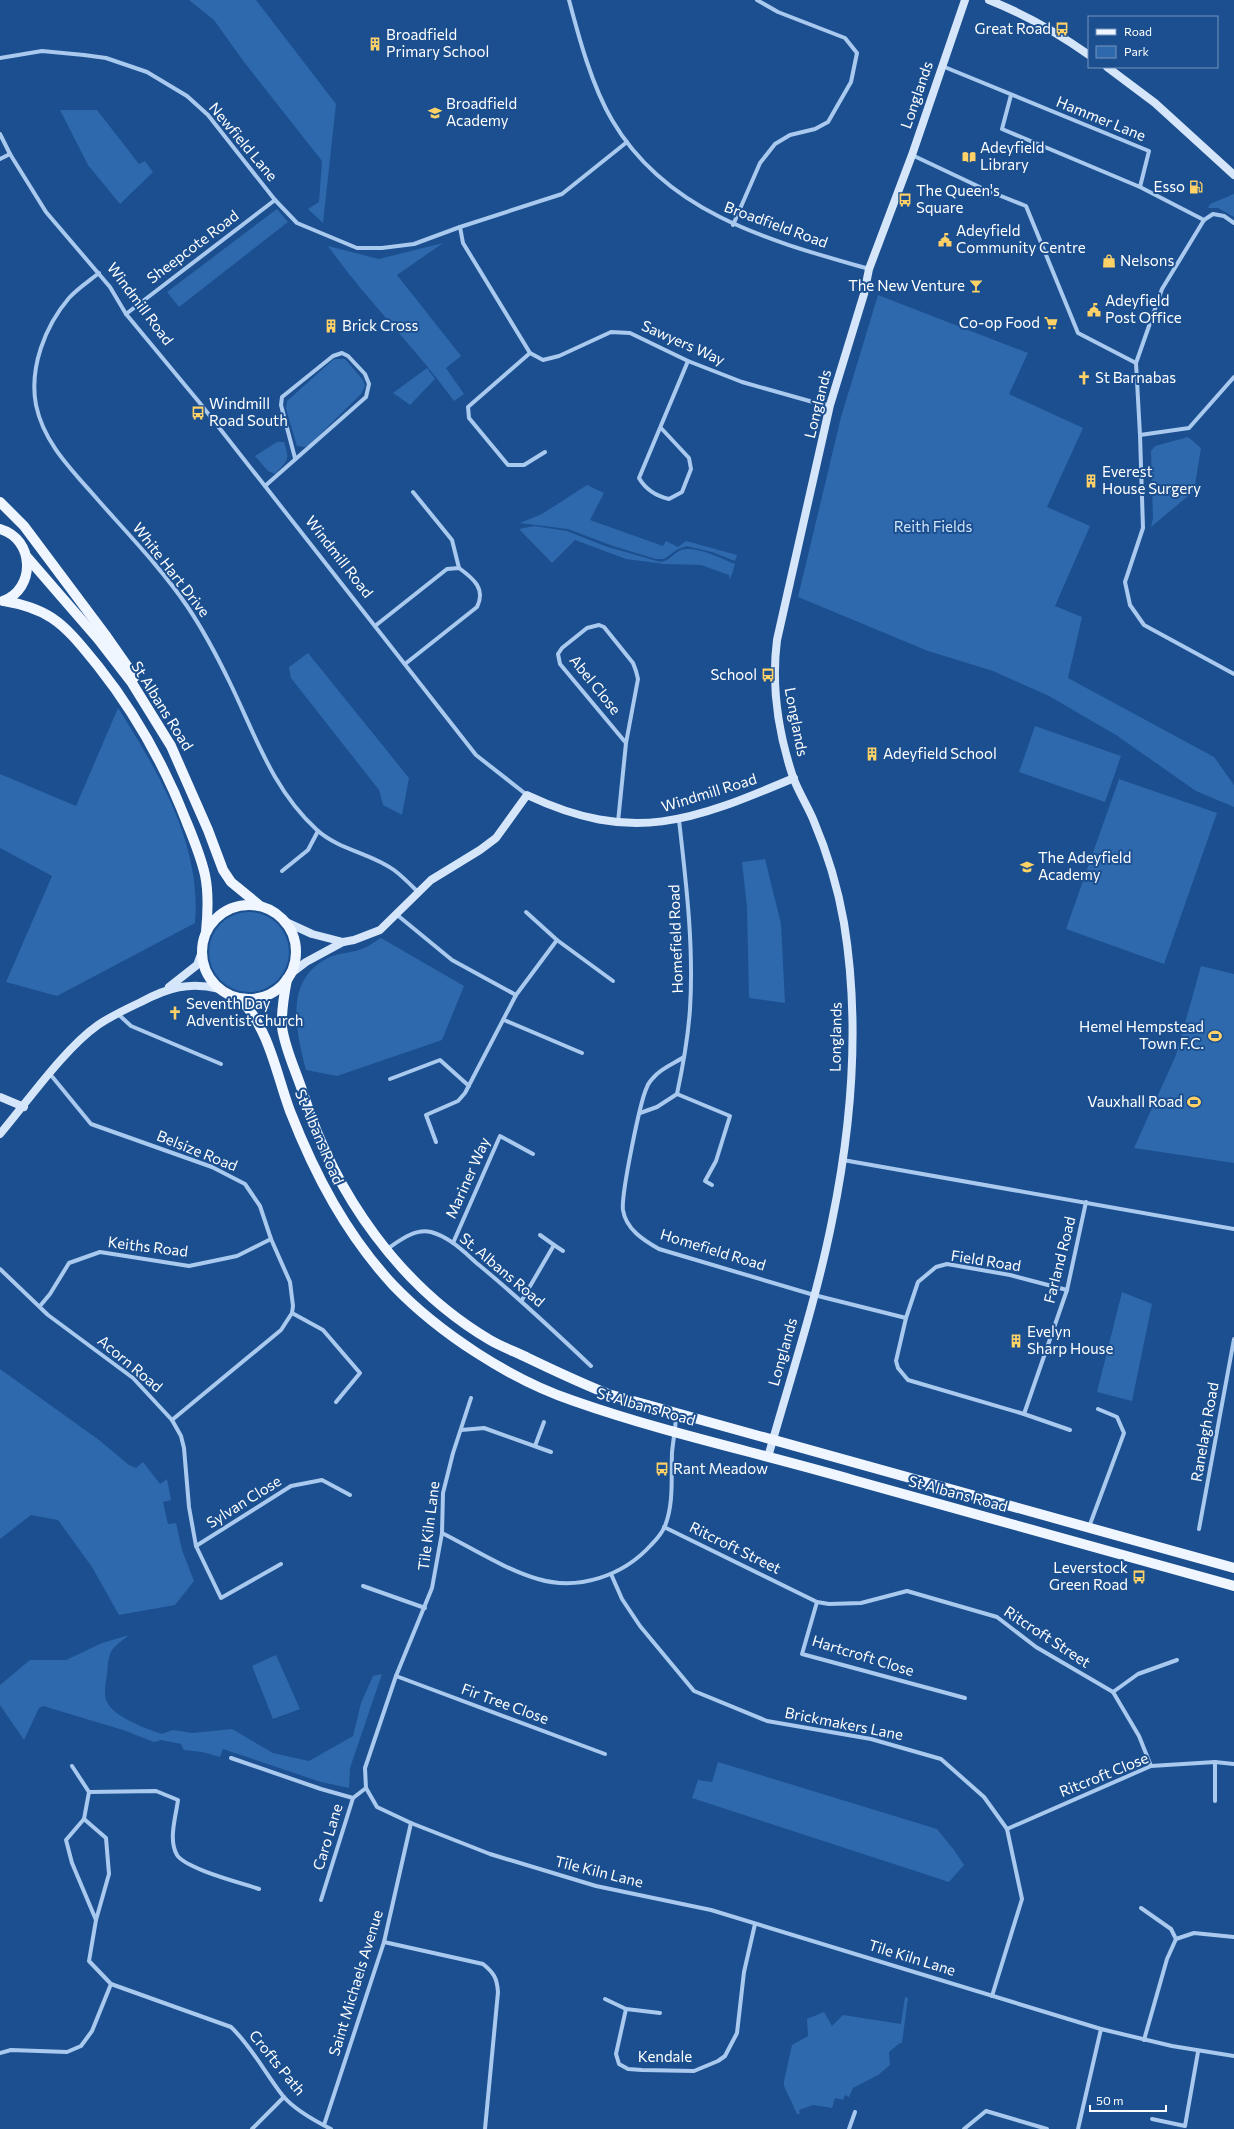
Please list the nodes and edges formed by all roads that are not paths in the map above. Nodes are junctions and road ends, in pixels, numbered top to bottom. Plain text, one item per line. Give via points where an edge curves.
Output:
1 (569, 0) edge
2 (756, 0) edge
3 (965, 0) edge
4 (992, 0) edge
5 (1088, 53) edge
6 (0, 58) edge
7 (942, 66) junction
8 (1109, 68) edge
9 (1011, 95) junction
10 (0, 134) edge
11 (627, 142) junction
12 (10, 154) junction
13 (912, 155) junction
14 (0, 159) edge
15 (1233, 171) edge
16 (1140, 187) junction
17 (275, 200) junction
18 (1204, 220) junction
19 (1234, 224) edge
20 (733, 225) junction
21 (460, 227) junction
22 (869, 269) junction
23 (99, 273) junction
24 (126, 314) junction
25 (530, 353) junction
26 (688, 361) junction
27 (1136, 363) junction
28 (1234, 377) edge
29 (830, 405) junction
30 (661, 428) junction
31 (1140, 435) junction
32 (545, 452) dead end
33 (295, 458) junction
34 (266, 486) junction
35 (413, 492) dead end
36 (0, 502) edge
37 (0, 529) edge
38 (27, 556) junction
39 (459, 568) junction
40 (2, 601) edge
41 (375, 626) junction
42 (405, 664) junction
43 (1234, 674) edge
44 (626, 743) junction
45 (171, 746) junction
46 (794, 778) junction
47 (527, 795) junction
48 (679, 820) junction
49 (618, 823) junction
50 (318, 831) junction
51 (282, 871) dead end
52 (417, 891) junction
53 (259, 905) junction
54 (526, 912) dead end
55 (396, 914) junction
56 (286, 922) junction
57 (206, 932) junction
58 (557, 940) junction
59 (343, 942) junction
60 (201, 954) junction
61 (288, 977) junction
62 (613, 981) dead end
63 (219, 989) junction
64 (165, 990) junction
65 (516, 995) junction
66 (240, 1000) junction
67 (118, 1014) junction
68 (504, 1020) junction
69 (582, 1053) dead end
70 (684, 1057) junction
71 (221, 1064) dead end
72 (50, 1074) junction
73 (390, 1079) dead end
74 (469, 1086) junction
75 (677, 1094) junction
76 (0, 1096) edge
77 (24, 1107) junction
78 (640, 1113) junction
79 (0, 1134) edge
80 (436, 1142) dead end
81 (533, 1154) dead end
82 (843, 1160) junction
83 (712, 1185) dead end
84 (1086, 1202) junction
85 (1234, 1229) edge
86 (540, 1235) dead end
87 (271, 1239) junction
88 (453, 1243) junction
89 (554, 1245) junction
90 (387, 1250) junction
91 (564, 1251) dead end
92 (0, 1269) edge
93 (1067, 1290) junction
94 (814, 1295) junction
95 (522, 1300) junction
96 (40, 1306) junction
97 (292, 1313) junction
98 (906, 1318) junction
99 (1234, 1339) edge
100 (591, 1366) dead end
101 (471, 1398) dead end
102 (336, 1402) dead end
103 (1098, 1409) dead end
104 (676, 1412) junction
105 (1024, 1414) junction
106 (172, 1420) junction
107 (544, 1422) dead end
108 (461, 1430) junction
109 (1070, 1430) dead end
110 (676, 1432) junction
111 (773, 1439) junction
112 (535, 1446) junction
113 (550, 1452) dead end
114 (768, 1457) junction
115 (350, 1495) dead end
116 (664, 1527) junction
117 (1089, 1527) junction
118 (1199, 1529) dead end
119 (442, 1533) junction
120 (196, 1546) junction
121 (281, 1564) dead end
122 (1234, 1568) edge
123 (611, 1574) junction
124 (363, 1586) dead end
125 (1234, 1586) edge
126 (817, 1602) junction
127 (424, 1608) junction
128 (1177, 1660) dead end
129 (396, 1676) junction
130 (1113, 1692) junction
131 (965, 1698) dead end
132 (605, 1754) dead end
133 (231, 1758) dead end
134 (1215, 1762) junction
135 (1234, 1764) edge
136 (72, 1766) dead end
137 (1151, 1766) junction
138 (366, 1788) junction
139 (90, 1792) junction
140 (352, 1798) junction
141 (1215, 1801) dead end
142 (84, 1819) junction
143 (411, 1823) junction
144 (1007, 1829) junction
145 (259, 1889) dead end
146 (321, 1900) dead end
147 (1141, 1908) dead end
148 (96, 1920) junction
149 (755, 1924) junction
150 (1234, 1937) edge
151 (1176, 1939) junction
152 (384, 1942) junction
153 (111, 1984) junction
154 (992, 1996) junction
155 (605, 1999) dead end
156 (626, 2009) junction
157 (660, 2013) dead end
158 (1101, 2029) junction
159 (1144, 2040) junction
160 (1198, 2052) junction
161 (0, 2053) edge
162 (1234, 2056) edge
163 (284, 2097) junction
164 (855, 2112) dead end
165 (1152, 2119) dead end
166 (324, 2125) junction
167 (252, 2129) edge
168 (331, 2129) edge
169 (484, 2129) edge
170 (849, 2129) edge
171 (964, 2129) edge
172 (1047, 2129) edge
173 (1078, 2129) edge

1 - 11 street, Broadfield Road via 577,31 605,107
2 - 20 street via 778,12 845,38 857,53 852,82 828,122 815,129 790,135 775,144 760,163
3 - 7 street, Longlands
4 - 5 street
6 - 17 street, Newfield Lane via 42,51 77,54 106,58 147,72 187,96 208,116
7 - 9 street, Hammer Lane
7 - 13 street, Longlands
8 - 15 street
9 - 16 street via 1002,129
9 - 16 street, Hammer Lane via 1149,152
10 - 12 street, Windmill Road
11 - 20 street, Broadfield Road via 662,179 697,206
11 - 21 street via 562,194
12 - 14 street
12 - 23 street, Windmill Road via 46,212
13 - 22 street, Longlands
13 - 27 street via 1026,206 1078,333
16 - 18 street
17 - 21 street, Newfield Lane via 297,223 357,248 414,244
17 - 24 street, Sheepcote Road
18 - 19 street via 1213,214 1224,216
18 - 27 street via 1162,289
20 - 22 street, Broadfield Road via 805,251
21 - 25 street via 463,242
22 - 29 street, Longlands via 864,294
23 - 24 street, Windmill Road
23 - 50 street, White Hart Drive via 70,296 50,326 41,347 37,368 36,404 47,435 63,460 186,604 214,652 276,782
24 - 34 street, Windmill Road
25 - 26 street, Sawyers Way via 543,360 559,356 611,332 630,333
25 - 32 street via 468,407 469,418 508,465 524,465
26 - 29 street, Sawyers Way via 742,382
26 - 30 street
27 - 31 street
28 - 31 street via 1189,428
29 - 46 street, Longlands via 789,582 775,657 776,704 781,734
30 - 30 street via 639,478 645,488 669,500 682,492 691,469 689,458
31 - 43 street via 1143,528 1125,582 1130,605 1144,625
33 - 33 street via 366,397 368,379 348,356 342,353 333,356 282,397 281,405
33 - 34 street
34 - 41 street, Windmill Road
35 - 39 street via 452,540
36 - 45 main road via 24,526 126,662
37 - 38 main road, St Albans Road via 19,541
38 - 40 main road via 26,578 21,588
38 - 45 main road, St Albans Road via 114,658
39 - 41 street via 447,569
39 - 42 street via 470,576 478,587 482,598 477,607
40 - 57 main road, St Albans Road via 26,605 39,611 71,634 110,682 147,736 180,804 199,854 207,886
41 - 42 street, Windmill Road
42 - 47 street, Windmill Road via 476,755
44 - 44 street, Abel Close via 638,679 636,671 633,663 604,627 594,625 562,648 558,659
44 - 49 street, Abel Close
45 - 53 main road, St Albans Road via 223,870 234,885
46 - 48 street, Windmill Road via 740,801
46 - 82 street, Longlands via 828,856 844,922 848,952 852,1050
47 - 49 street, Windmill Road via 575,815
47 - 52 street via 496,838
48 - 49 street, Windmill Road via 661,823
48 - 70 street, Homefield Road via 691,963 690,1010
50 - 51 street via 308,850
50 - 52 street, White Hart Drive via 344,847 393,869
52 - 55 street
53 - 56 main road via 271,910
53 - 57 main road via 229,909 219,915
54 - 58 street
55 - 59 street via 380,930
55 - 65 street via 452,960
56 - 59 street via 312,934
56 - 61 main road via 292,932 296,952
57 - 60 main road
58 - 62 street
58 - 65 street
59 - 61 street via 306,962
60 - 63 main road via 206,972
60 - 64 street via 193,968
61 - 66 main road via 282,986 270,995
61 - 90 main road, St Albans Road via 282,1027 309,1110 354,1205
63 - 64 street via 193,985 175,986
63 - 66 main road
64 - 67 street
65 - 68 street
66 - 110 main road, St Albans Road via 252,1011 261,1028 289,1109 325,1191 374,1263 416,1307 446,1332 526,1380 571,1401
67 - 71 street via 131,1026
67 - 72 street via 97,1026
68 - 69 street
68 - 74 street
70 - 75 street, Homefield Road
70 - 78 street, Homefield Road via 654,1076 646,1087
72 - 77 street
72 - 87 street, Belsize Road via 91,1124 212,1167 245,1184 260,1206
73 - 74 street via 440,1060
74 - 80 street via 458,1101 426,1115
75 - 78 street via 657,1107
75 - 83 street via 730,1116 716,1161 705,1182
76 - 77 street
77 - 79 street
78 - 94 street, Homefield Road via 625,1187 623,1210 639,1238 659,1249
81 - 88 street, Mariner Way via 500,1136
82 - 84 street
82 - 94 street, Longlands via 832,1222
84 - 85 street
84 - 93 street, Farland Road
86 - 89 street
87 - 96 street, Keiths Road via 236,1256 188,1266 100,1252 69,1263
87 - 97 street, Belsize Road via 290,1282
88 - 90 street, St. Albans Road via 431,1232 418,1232
88 - 95 street, St. Albans Road
89 - 91 street
89 - 95 street
90 - 104 main road, St Albans Road via 431,1295 490,1340 608,1394
92 - 96 street, Acorn Road
93 - 98 street, Field Road via 1010,1275 947,1264 936,1267 918,1282
93 - 105 street, Farland Road
94 - 98 street
94 - 111 street, Longlands
95 - 100 street, St. Albans Road
96 - 106 street, Acorn Road via 48,1315 133,1378
97 - 102 street via 323,1330 360,1373
97 - 106 street via 281,1330
98 - 105 street via 896,1361 898,1368 908,1380
99 - 118 street, Ranelagh Road
101 - 108 street, Tile Kiln Lane
103 - 117 street via 1117,1417 1124,1433
104 - 110 street
104 - 111 main road, St Albans Road
105 - 109 street
106 - 120 street, Acorn Road via 184,1448 189,1507
107 - 112 street
108 - 112 street via 484,1428
108 - 119 street, Tile Kiln Lane via 443,1493
110 - 114 main road, St Albans Road
110 - 116 street via 672,1451 672,1498
111 - 114 street, Longlands
111 - 117 main road, St Albans Road
112 - 113 street
114 - 125 main road, St Albans Road
115 - 120 street, Sylvan Close via 322,1480 291,1486
116 - 123 street via 642,1555 630,1565
116 - 126 street, Ritcroft Street
117 - 122 main road, St Albans Road
119 - 123 street via 537,1579 556,1583 581,1583
119 - 127 street, Tile Kiln Lane via 435,1575
120 - 121 street, Acorn Road via 221,1598
123 - 144 street, Brickmakers Lane via 622,1599 640,1626 694,1691 767,1722 871,1739 941,1759 984,1797
124 - 127 street
126 - 130 street, Ritcroft Street via 861,1603 907,1591 997,1617 1036,1647
126 - 131 street, Hartcroft Close via 802,1654
127 - 129 street, Tile Kiln Lane
128 - 130 street via 1138,1674
129 - 132 street, Fir Tree Close
129 - 138 street, Tile Kiln Lane via 365,1768
130 - 137 street via 1138,1736
133 - 140 street
134 - 135 street, Ritcroft Close
134 - 137 street, Ritcroft Close
134 - 141 street
136 - 139 street
137 - 144 street, Ritcroft Close
138 - 140 street, Caro Lane
138 - 143 street, Tile Kiln Lane via 377,1807
139 - 142 street
139 - 145 street via 156,1791 178,1800 173,1837 177,1855 192,1866
140 - 146 street, Caro Lane
142 - 148 street, Crofts Path via 106,1838 109,1874
142 - 148 street via 66,1840 72,1863
143 - 149 street, Tile Kiln Lane via 490,1854 596,1886 711,1910
143 - 152 street, Saint Michaels Avenue
144 - 154 street, Brickmakers Lane via 1022,1900
147 - 151 street via 1171,1929
148 - 153 street, Crofts Path via 89,1961
149 - 154 street, Tile Kiln Lane
149 - 156 street, Kendale via 744,1972 737,2033 730,2049 718,2061 694,2071 628,2069 619,2064 616,2054
150 - 151 street via 1194,1933
151 - 159 street via 1167,1959
152 - 166 street, Saint Michaels Avenue
152 - 169 street via 483,1964 497,1980 498,1992
153 - 161 street via 92,2031 81,2046 67,2052 11,2050
153 - 163 street, Crofts Path via 231,2028 243,2039
154 - 158 street, Tile Kiln Lane
155 - 156 street
156 - 157 street
158 - 159 street, Tile Kiln Lane
158 - 173 street
159 - 160 street, Tile Kiln Lane
160 - 162 street, Tile Kiln Lane
160 - 165 street via 1185,2126
163 - 166 street, Crofts Path
163 - 167 street
164 - 170 street
166 - 168 street, Crofts Path
171 - 172 street via 986,2111

